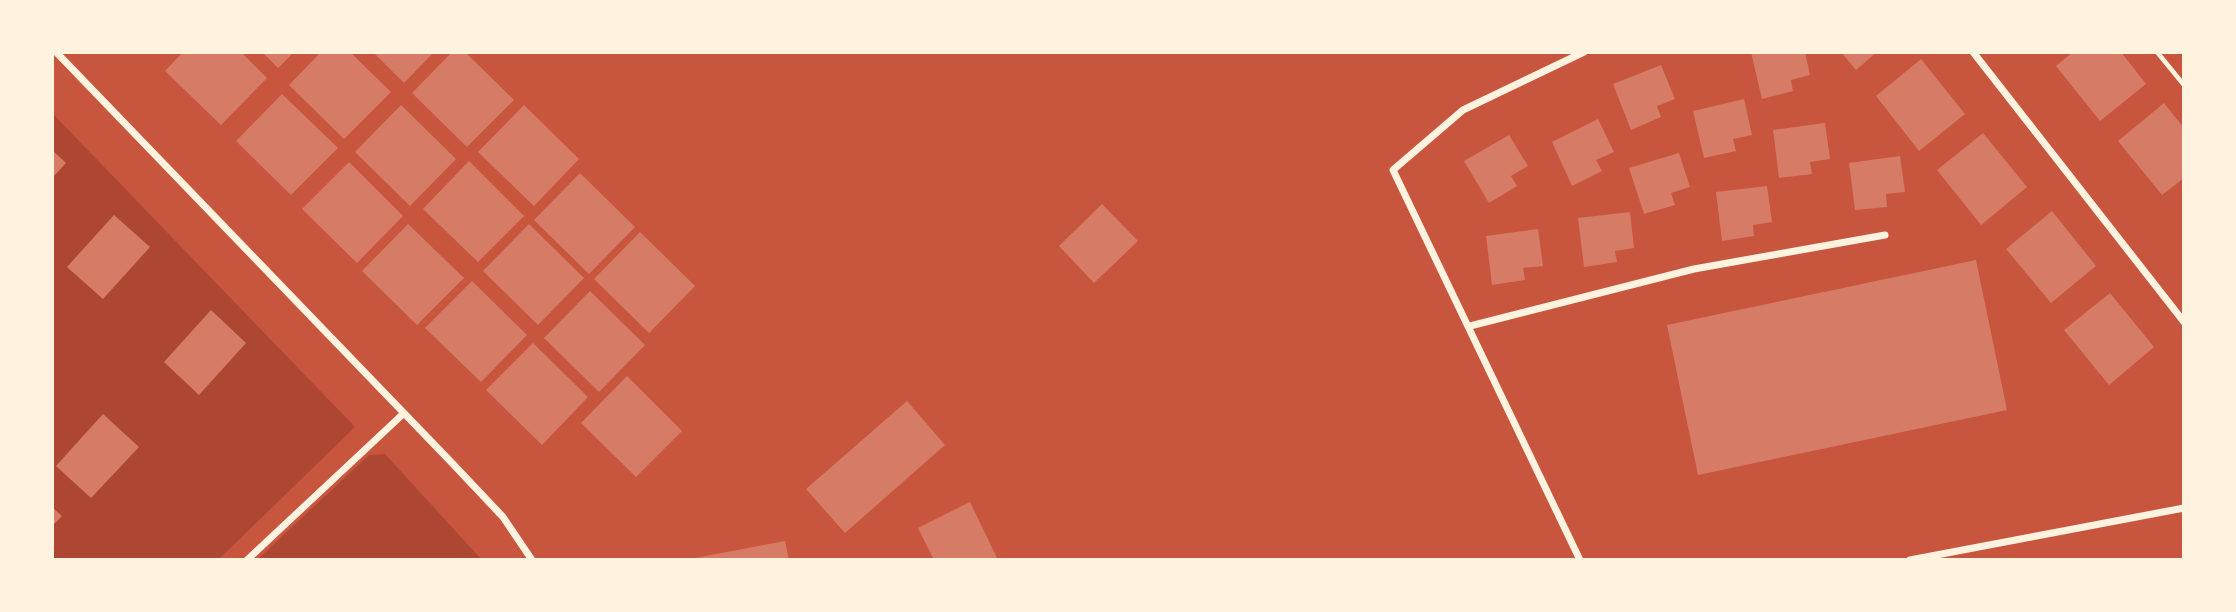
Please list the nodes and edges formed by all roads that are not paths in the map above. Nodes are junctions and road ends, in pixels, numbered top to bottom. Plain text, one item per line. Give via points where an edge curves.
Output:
1 (56, 52) edge
2 (1584, 52) edge
3 (1973, 52) edge
4 (1885, 235) dead end
5 (2183, 322) edge
6 (1470, 326) junction
7 (403, 414) junction
8 (2183, 508) edge
9 (247, 559) edge
10 (532, 559) edge
11 (1580, 559) edge
12 (1910, 559) edge

1 - 7 street
2 - 6 street via 1463,110 1393,170
3 - 5 street
4 - 6 street via 1694,269
6 - 11 street
7 - 9 street
7 - 10 street via 503,517
8 - 12 street

